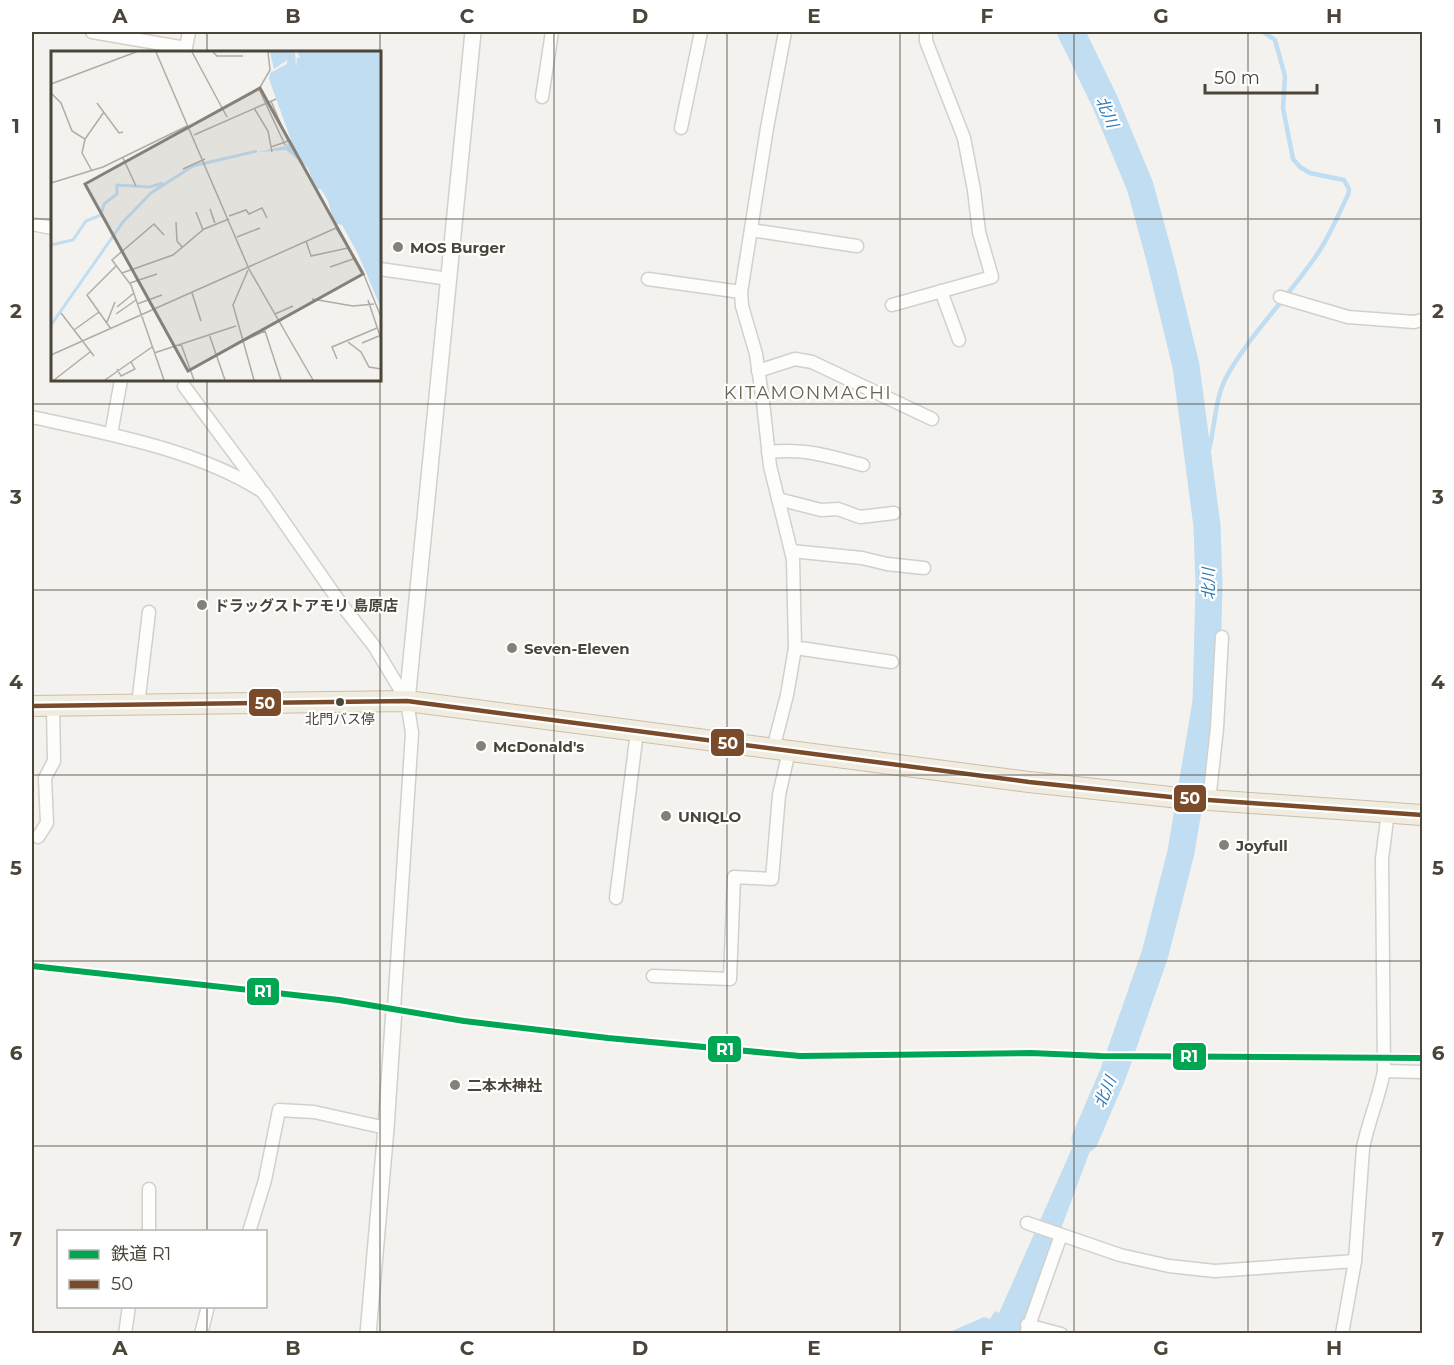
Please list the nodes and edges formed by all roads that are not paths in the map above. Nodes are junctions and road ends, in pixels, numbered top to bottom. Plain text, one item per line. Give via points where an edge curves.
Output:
1 (92, 32) edge
2 (189, 32) edge
3 (473, 32) edge
4 (552, 32) edge
5 (701, 32) edge
6 (785, 32) edge
7 (926, 32) edge
8 (185, 50) edge
9 (542, 97) dead end
10 (681, 128) dead end
11 (32, 224) edge
12 (51, 228) edge
13 (751, 230) junction
14 (856, 246) dead end
15 (381, 268) edge
16 (449, 279) junction
17 (648, 279) dead end
18 (941, 291) junction
19 (741, 292) junction
20 (1284, 298) dead end
21 (892, 305) dead end
22 (1422, 320) edge
23 (959, 340) dead end
24 (759, 371) junction
25 (121, 381) edge
26 (184, 386) dead end
27 (32, 417) edge
28 (932, 419) dead end
29 (111, 434) junction
30 (768, 452) junction
31 (863, 465) dead end
32 (263, 492) junction
33 (778, 499) junction
34 (894, 513) dead end
35 (791, 551) junction
36 (924, 568) dead end
37 (149, 612) dead end
38 (1222, 637) dead end
39 (795, 648) junction
40 (408, 701) junction
41 (138, 705) junction
42 (32, 706) edge
43 (53, 706) junction
44 (638, 732) junction
45 (781, 750) junction
46 (1206, 800) junction
47 (1388, 812) junction
48 (1422, 815) edge
49 (38, 837) dead end
50 (616, 898) dead end
51 (653, 976) dead end
52 (394, 1009) joint
53 (1384, 1071) junction
54 (1422, 1072) edge
55 (386, 1128) junction
56 (149, 1189) dead end
57 (1028, 1222) dead end
58 (149, 1230) edge
59 (250, 1230) edge
60 (1060, 1234) junction
61 (1355, 1261) junction
62 (129, 1308) edge
63 (208, 1308) edge
64 (1026, 1329) edge
65 (125, 1334) edge
66 (201, 1334) edge
67 (368, 1334) edge
68 (1061, 1334) edge
69 (1342, 1334) edge

1 - 8 street
2 - 8 street
3 - 16 street
4 - 9 street
5 - 10 street
6 - 13 street
7 - 18 street via 926,41 964,138 979,232 992,277
11 - 12 street
13 - 14 street
13 - 19 street
15 - 16 street
16 - 40 street
17 - 19 street
18 - 21 street
18 - 23 street
19 - 24 street
20 - 22 street via 1348,317
24 - 28 street via 795,359 812,362
24 - 30 street
25 - 29 street
26 - 32 street
27 - 29 street
29 - 32 street via 206,463
30 - 31 street via 809,451
30 - 33 street
32 - 40 street via 374,645
33 - 34 street via 821,510 838,509 860,517
33 - 35 street
35 - 36 street
35 - 39 street
37 - 41 street
38 - 46 street via 1217,728
39 - 39 street via 870,659 892,662 818,651
39 - 45 street
40 - 41 highway
40 - 44 highway
40 - 52 street via 412,733
41 - 43 highway
42 - 43 highway
43 - 49 street via 54,761 45,778 46,823
44 - 45 highway
44 - 50 street
45 - 46 highway
45 - 51 street via 772,879 734,877 730,979
46 - 47 highway
47 - 48 highway
47 - 53 street via 1382,859
52 - 55 street
53 - 54 street
53 - 61 street via 1363,1148
55 - 59 street via 314,1112 279,1110 265,1180
55 - 67 street
56 - 58 street
57 - 60 street
60 - 61 street via 1120,1255 1215,1271
60 - 64 street
61 - 69 street
62 - 65 street
63 - 66 street
64 - 68 street

